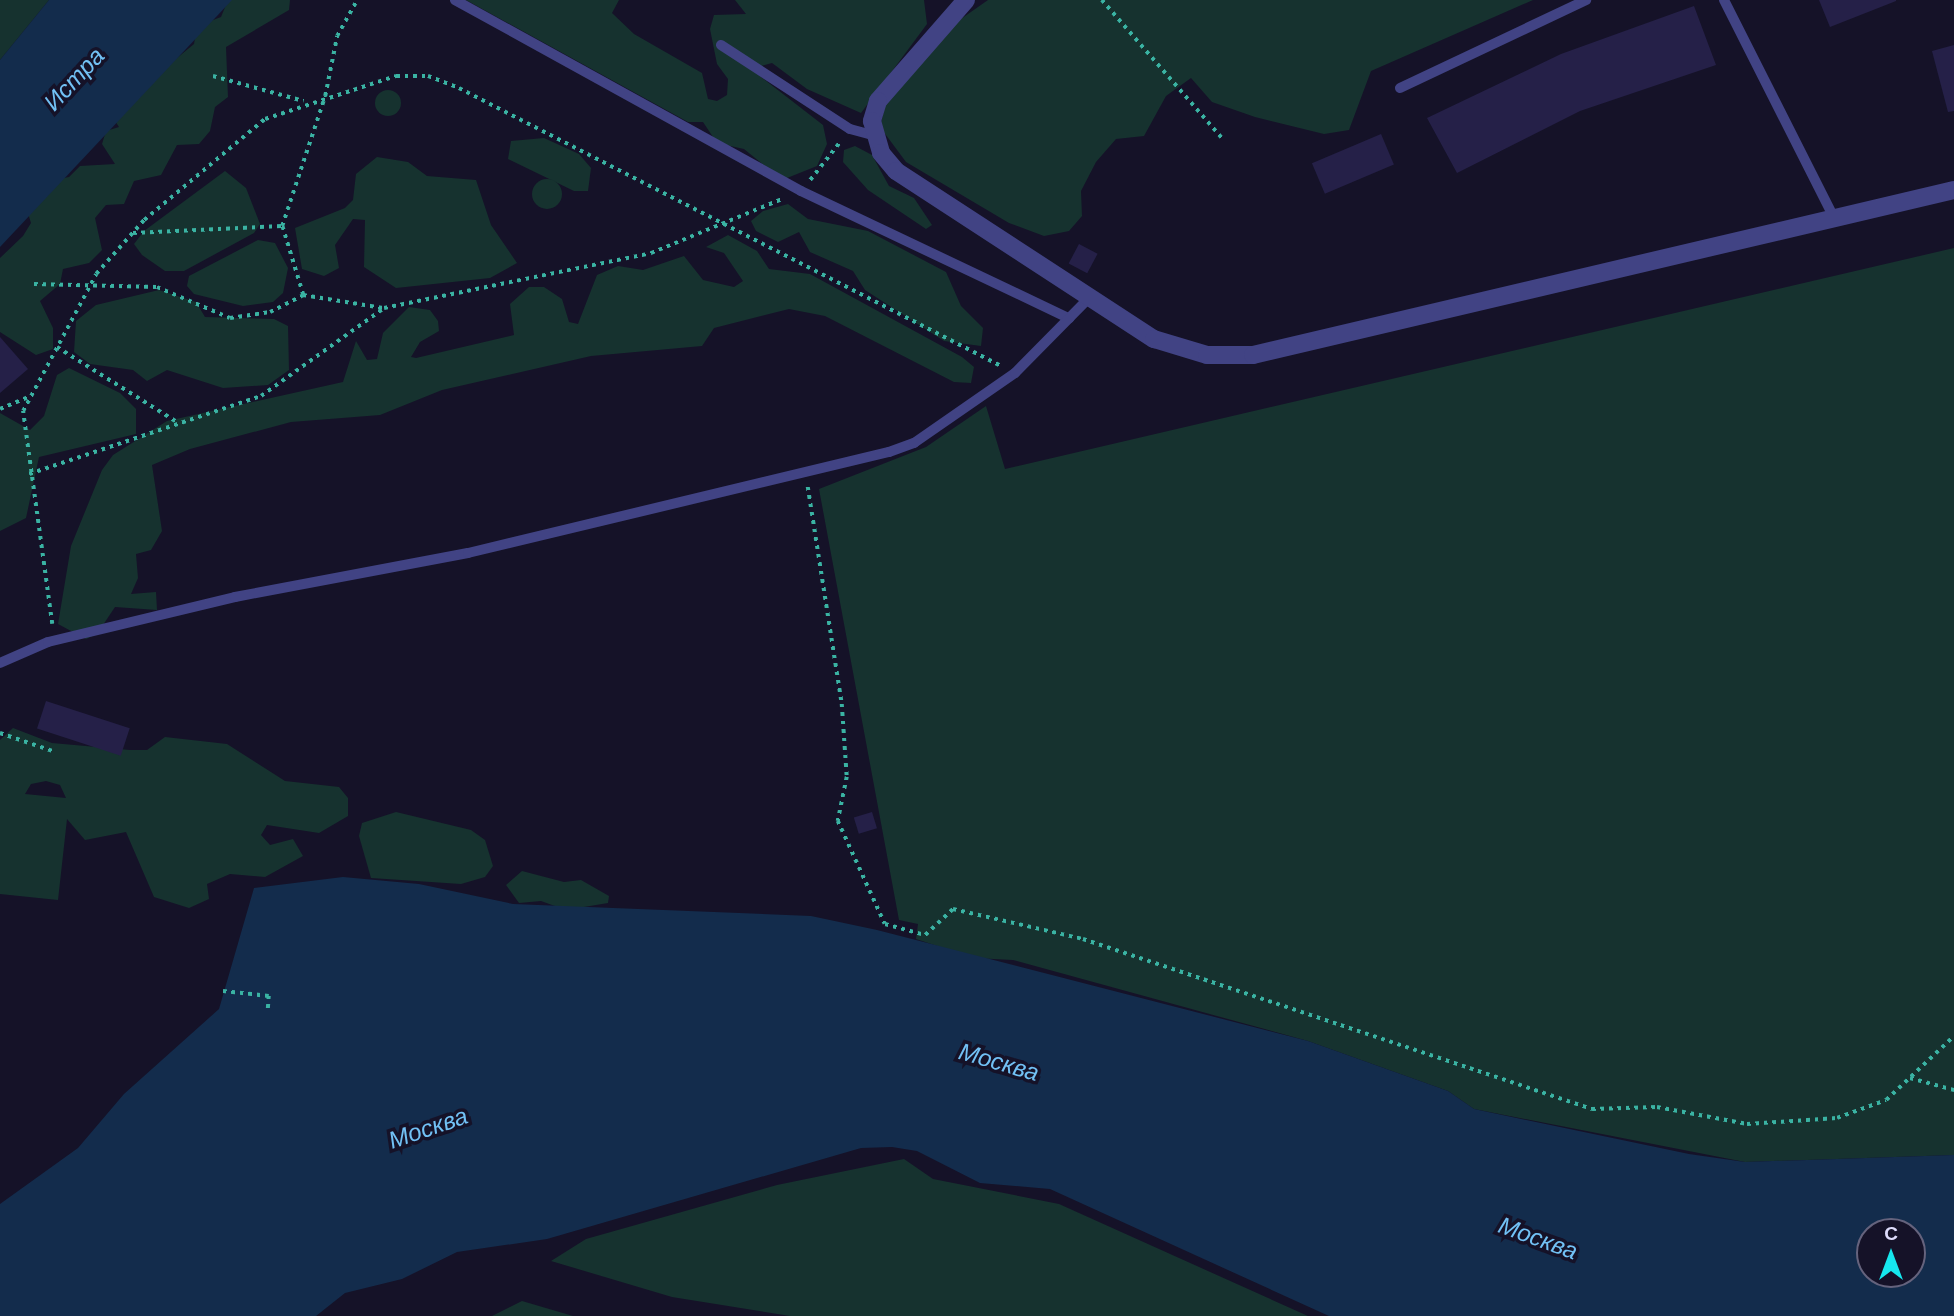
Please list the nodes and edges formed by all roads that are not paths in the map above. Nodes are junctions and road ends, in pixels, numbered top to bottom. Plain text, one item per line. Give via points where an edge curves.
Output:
1 (455, 0) edge
2 (966, 0) edge
3 (1586, 0) edge
4 (1724, 0) edge
5 (721, 45) dead end
6 (1401, 88) dead end
7 (873, 135) junction
8 (1954, 190) edge
9 (1834, 218) junction
10 (1089, 298) junction
11 (1069, 318) junction
12 (0, 663) edge

1 - 11 lane via 801,191
2 - 7 street via 878,101
3 - 6 lane
4 - 9 lane
5 - 7 lane via 850,129
7 - 10 street via 896,171
8 - 9 street
9 - 10 street via 1253,355 1207,355 1172,346
10 - 11 lane
11 - 12 lane via 1014,373 914,443 468,553 378,565 55,640

